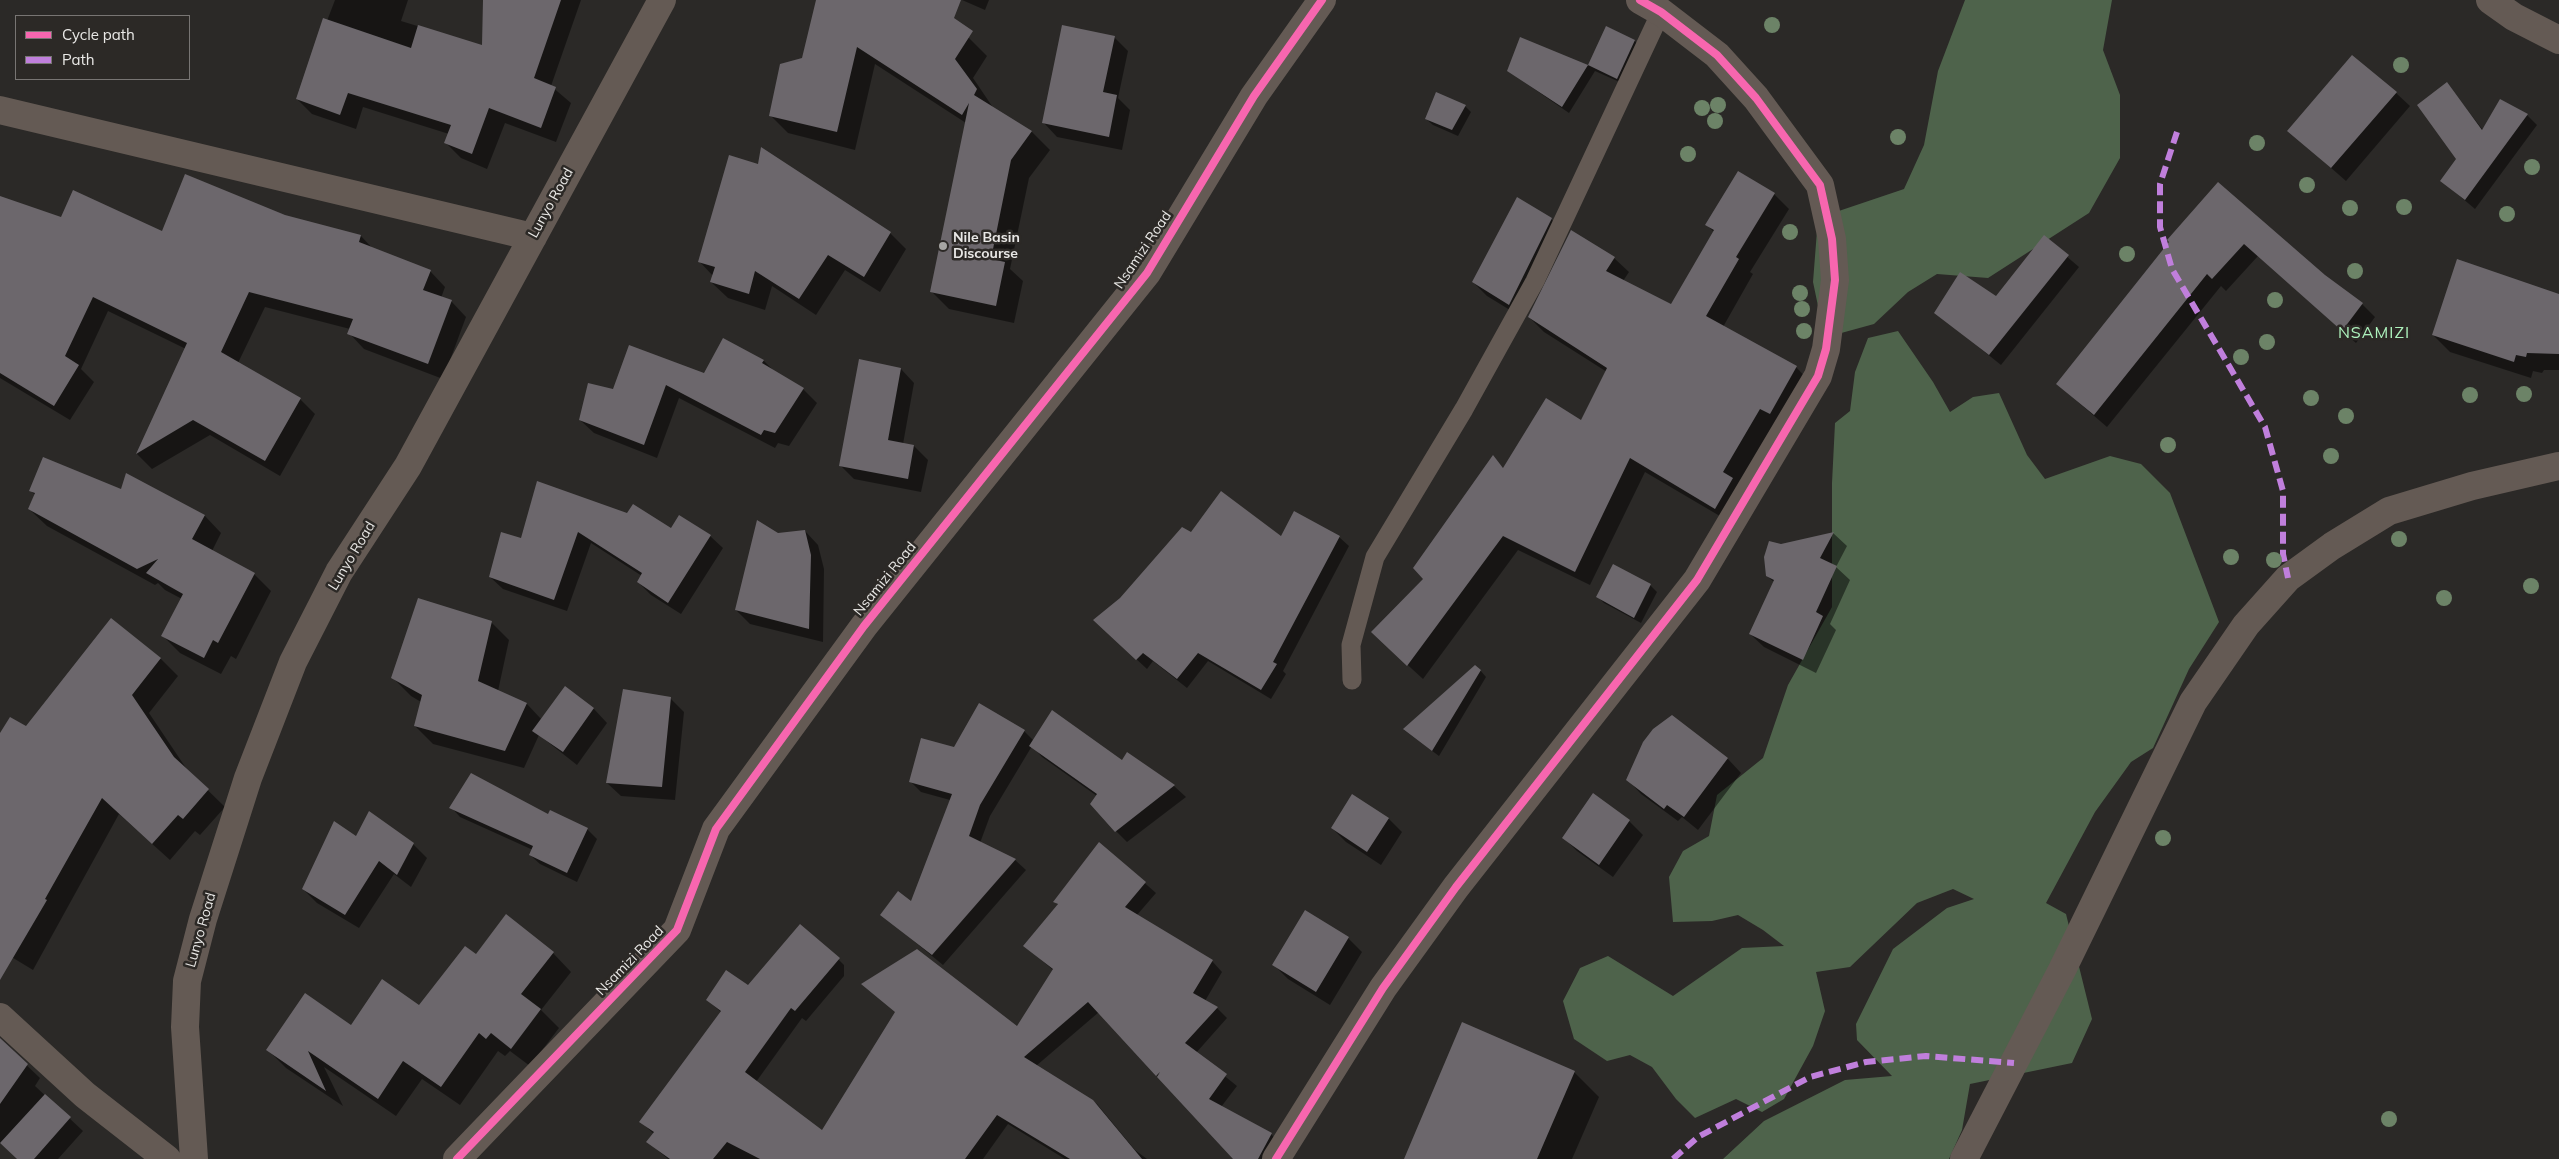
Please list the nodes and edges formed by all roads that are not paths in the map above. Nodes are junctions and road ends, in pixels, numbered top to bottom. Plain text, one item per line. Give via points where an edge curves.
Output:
1 (662, 0) edge
2 (1322, 0) edge
3 (2490, 0) edge
4 (1650, 6) edge
5 (2559, 40) edge
6 (0, 110) edge
7 (533, 237) junction
8 (2559, 466) edge
9 (1352, 680) dead end
10 (0, 1018) edge
11 (167, 1159) edge
12 (194, 1159) edge
13 (457, 1159) edge
14 (1276, 1159) edge
15 (1964, 1159) edge

1 - 7 street, Lunyo Road
2 - 13 street, Nsamizi Road via 1254,96 1147,273 864,626 716,829 677,930
3 - 5 street via 2514,17
4 - 9 lane via 1535,281 1376,557 1351,645
4 - 14 street via 1717,55 1756,98 1820,185 1832,239 1835,280 1826,349 1818,376 1697,580 1456,887 1383,988
6 - 7 street
7 - 12 street, Lunyo Road via 408,466 339,572 293,662 248,778 203,919 187,981 185,1027
8 - 15 street via 2472,486 2388,511 2288,578 2246,625 2193,702 2062,970
10 - 11 street via 85,1095

